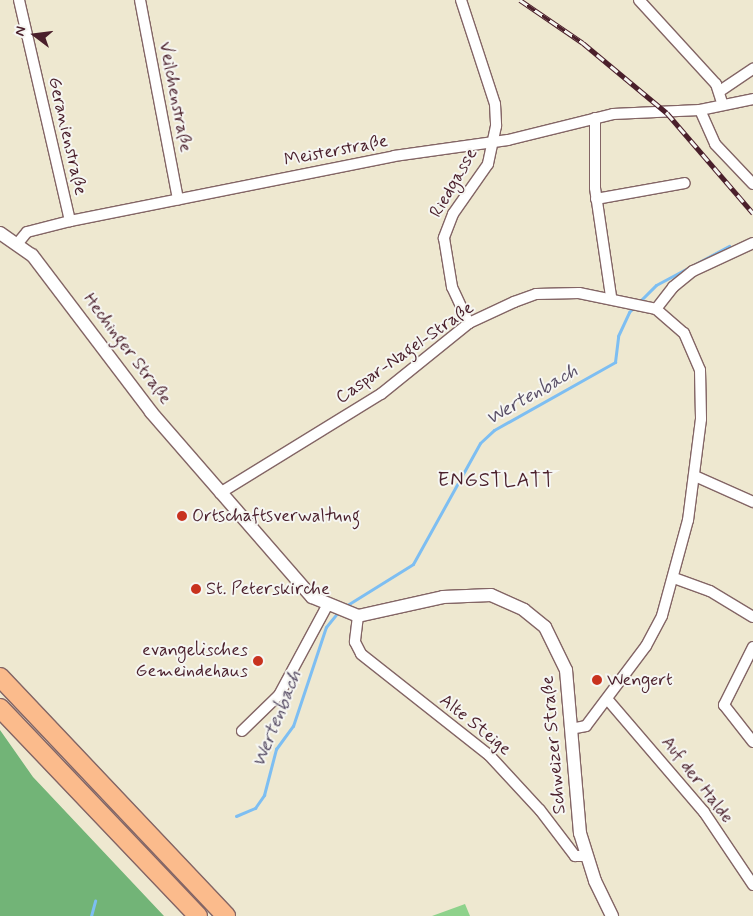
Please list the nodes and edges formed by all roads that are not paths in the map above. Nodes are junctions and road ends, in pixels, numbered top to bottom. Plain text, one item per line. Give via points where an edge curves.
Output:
1 (19, 0) edge
2 (140, 0) edge
3 (461, 0) edge
4 (639, 0) edge
5 (753, 69) edge
6 (720, 91) junction
7 (753, 99) edge
8 (723, 105) junction
9 (700, 110) junction
10 (595, 118) junction
11 (494, 141) junction
12 (685, 183) dead end
13 (753, 184) edge
14 (178, 199) junction
15 (596, 199) junction
16 (70, 221) junction
17 (0, 233) edge
18 (18, 243) junction
19 (753, 243) edge
20 (611, 297) junction
21 (651, 308) junction
22 (470, 324) junction
23 (695, 476) junction
24 (220, 493) junction
25 (753, 502) edge
26 (674, 578) junction
27 (327, 606) junction
28 (352, 615) junction
29 (753, 617) edge
30 (753, 647) edge
31 (0, 677) edge
32 (608, 700) junction
33 (0, 708) edge
34 (571, 729) junction
35 (242, 731) dead end
36 (753, 742) edge
37 (586, 856) junction
38 (753, 885) edge
39 (198, 916) edge
40 (226, 916) edge
41 (612, 916) edge

1 - 16 street, Geranienstraße
2 - 14 street, Veilchenstraße
3 - 11 street, Riedgasse via 495,104
4 - 6 street
5 - 6 street
6 - 8 street
7 - 8 street, Meisterstraße
8 - 9 street, Meisterstraße
9 - 10 street, Meisterstraße
9 - 13 street via 714,144
10 - 11 street, Meisterstraße
10 - 15 street
11 - 14 street, Meisterstraße
11 - 22 street, Riedgasse via 488,164 453,214 444,238 452,287
12 - 15 street
14 - 16 street, Meisterstraße
15 - 20 street
16 - 18 street, Meisterstraße via 27,232
17 - 18 street, Hechinger Straße
18 - 24 street, Hechinger Straße via 55,282 151,412
19 - 21 street via 694,271
20 - 21 street, Caspar-Nagel-Straße
20 - 22 street, Caspar-Nagel-Straße via 536,294
21 - 23 street, Caspar-Nagel-Straße via 684,333 697,356 702,392
22 - 24 street, Caspar-Nagel-Straße via 381,394
23 - 25 street
23 - 26 street, Caspar-Nagel-Straße
24 - 27 street via 293,581
26 - 29 street
26 - 32 street, Caspar-Nagel-Straße via 646,646
27 - 28 street
27 - 35 street via 279,695
28 - 34 street, Schweizer Straße via 472,594 508,600 536,618 560,651 566,670
28 - 37 street, Alte Steige via 355,642 361,654 489,755 540,810 575,856
30 - 36 street via 724,705
31 - 40 highway
32 - 34 street, Caspar-Nagel-Straße via 586,726
32 - 38 street, Auf der Halde via 704,812
33 - 39 highway
34 - 37 street, Schweizer Straße via 576,802
37 - 41 street, Schweizer Straße

